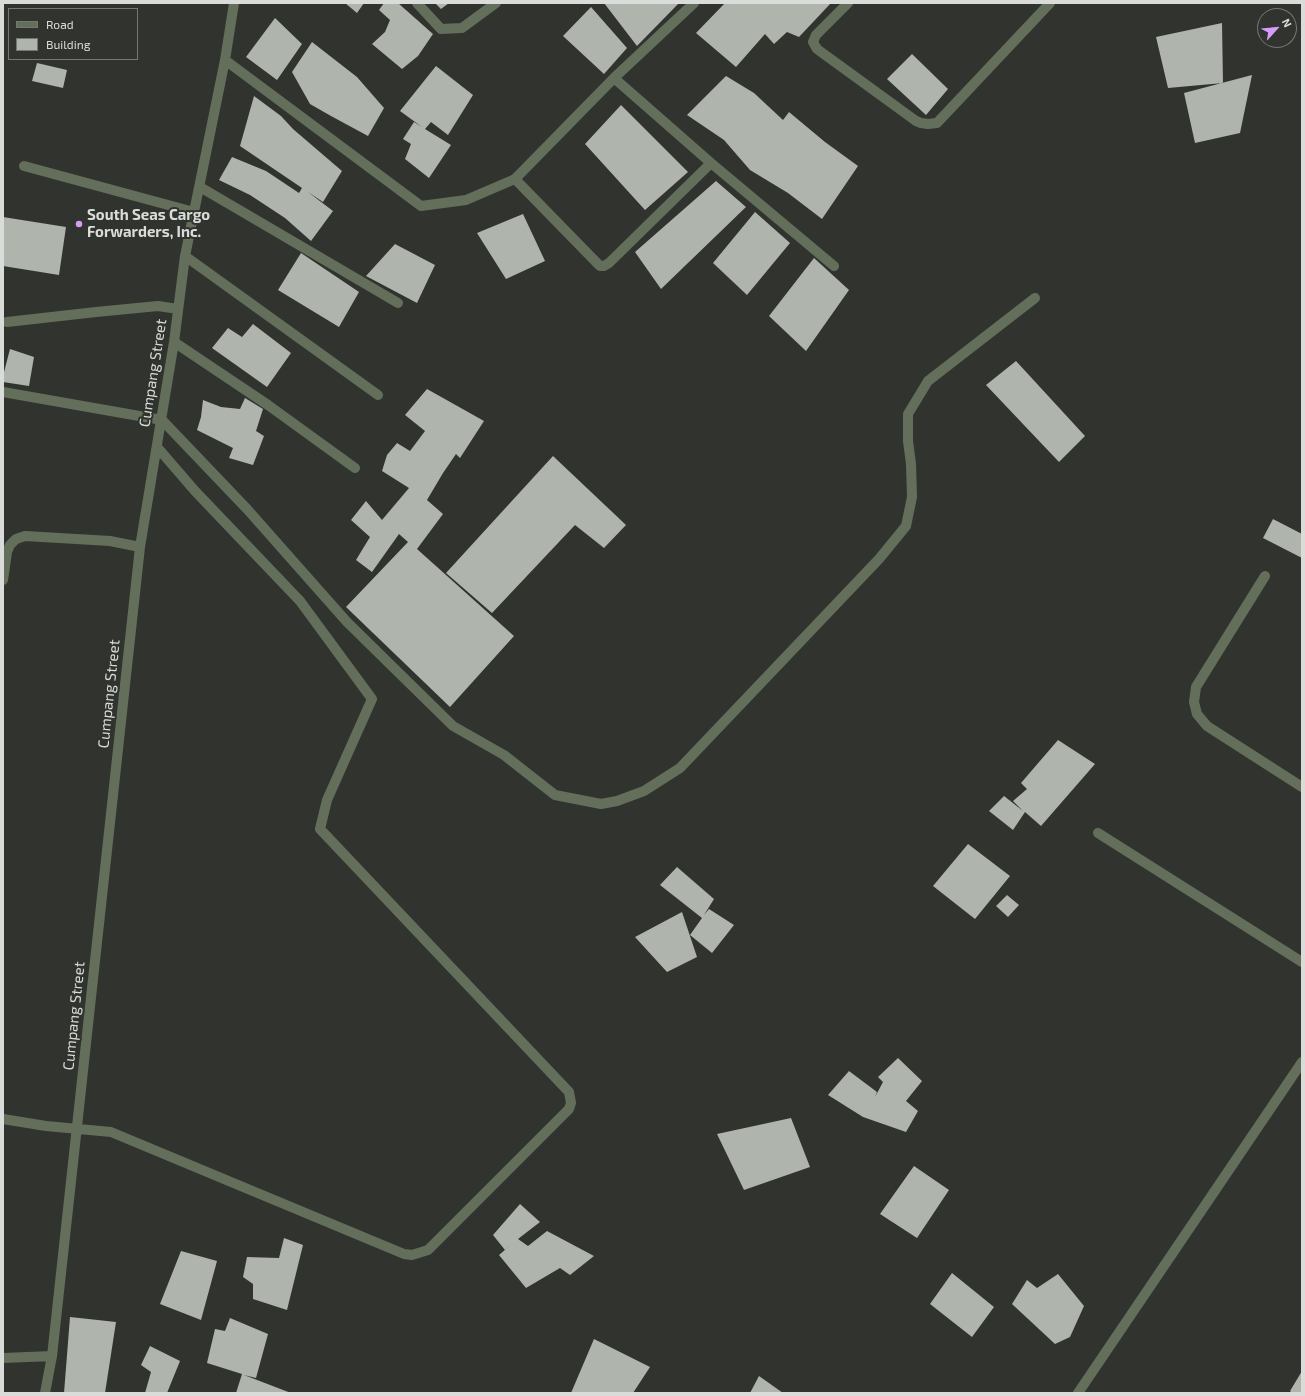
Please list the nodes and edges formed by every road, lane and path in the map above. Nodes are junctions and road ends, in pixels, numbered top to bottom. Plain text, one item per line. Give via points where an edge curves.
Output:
1 (234, 3) edge
2 (417, 3) edge
3 (496, 3) edge
4 (694, 3) edge
5 (848, 3) edge
6 (1050, 3) edge
7 (225, 60) junction
8 (614, 78) junction
9 (712, 163) junction
10 (24, 166) dead end
11 (515, 179) junction
12 (200, 187) junction
13 (194, 212) junction
14 (185, 256) junction
15 (834, 266) dead end
16 (1035, 298) dead end
17 (398, 304) dead end
18 (178, 309) junction
19 (7, 322) dead end
20 (174, 342) junction
21 (3, 392) edge
22 (378, 395) dead end
23 (162, 420) junction
24 (157, 447) junction
25 (355, 468) dead end
26 (140, 547) junction
27 (1265, 576) dead end
28 (3, 580) edge
29 (1302, 787) edge
30 (1098, 832) dead end
31 (1302, 962) edge
32 (1302, 1062) edge
33 (3, 1119) edge
34 (76, 1129) junction
35 (52, 1356) junction
36 (3, 1358) edge
37 (45, 1393) edge
38 (1078, 1393) edge

1 - 7 street, Cumpang Street
2 - 3 street via 442,29 462,28
4 - 8 street
5 - 6 street via 816,35 813,42 817,49 916,121 928,124 937,123
7 - 11 street via 422,206 466,200
7 - 12 street, Cumpang Street
8 - 9 street
8 - 11 street
9 - 11 street via 604,266 600,266
9 - 15 street
10 - 13 street
12 - 13 street, Cumpang Street
12 - 17 street
13 - 14 street, Cumpang Street
14 - 18 street, Cumpang Street
14 - 22 street
16 - 23 street via 928,381 908,414 912,497 906,526 880,559 680,768 644,791 601,804 556,795 504,756 453,726 347,622 248,509
18 - 19 street via 158,306
18 - 20 street, Cumpang Street
20 - 23 street, Cumpang Street
20 - 25 street
21 - 23 street
23 - 24 street, Cumpang Street
24 - 26 street, Cumpang Street
24 - 34 street via 195,491 300,601 372,699 327,800 320,829 569,1092 571,1103 569,1109 428,1250 412,1255 111,1132
26 - 28 street via 110,541 25,536 16,539 10,545
26 - 34 street, Cumpang Street
27 - 29 street via 1196,687 1194,702 1197,714 1207,726
30 - 31 street
32 - 38 street
33 - 34 street
34 - 35 street, Cumpang Street
35 - 36 street
35 - 37 street, Cumpang Street

